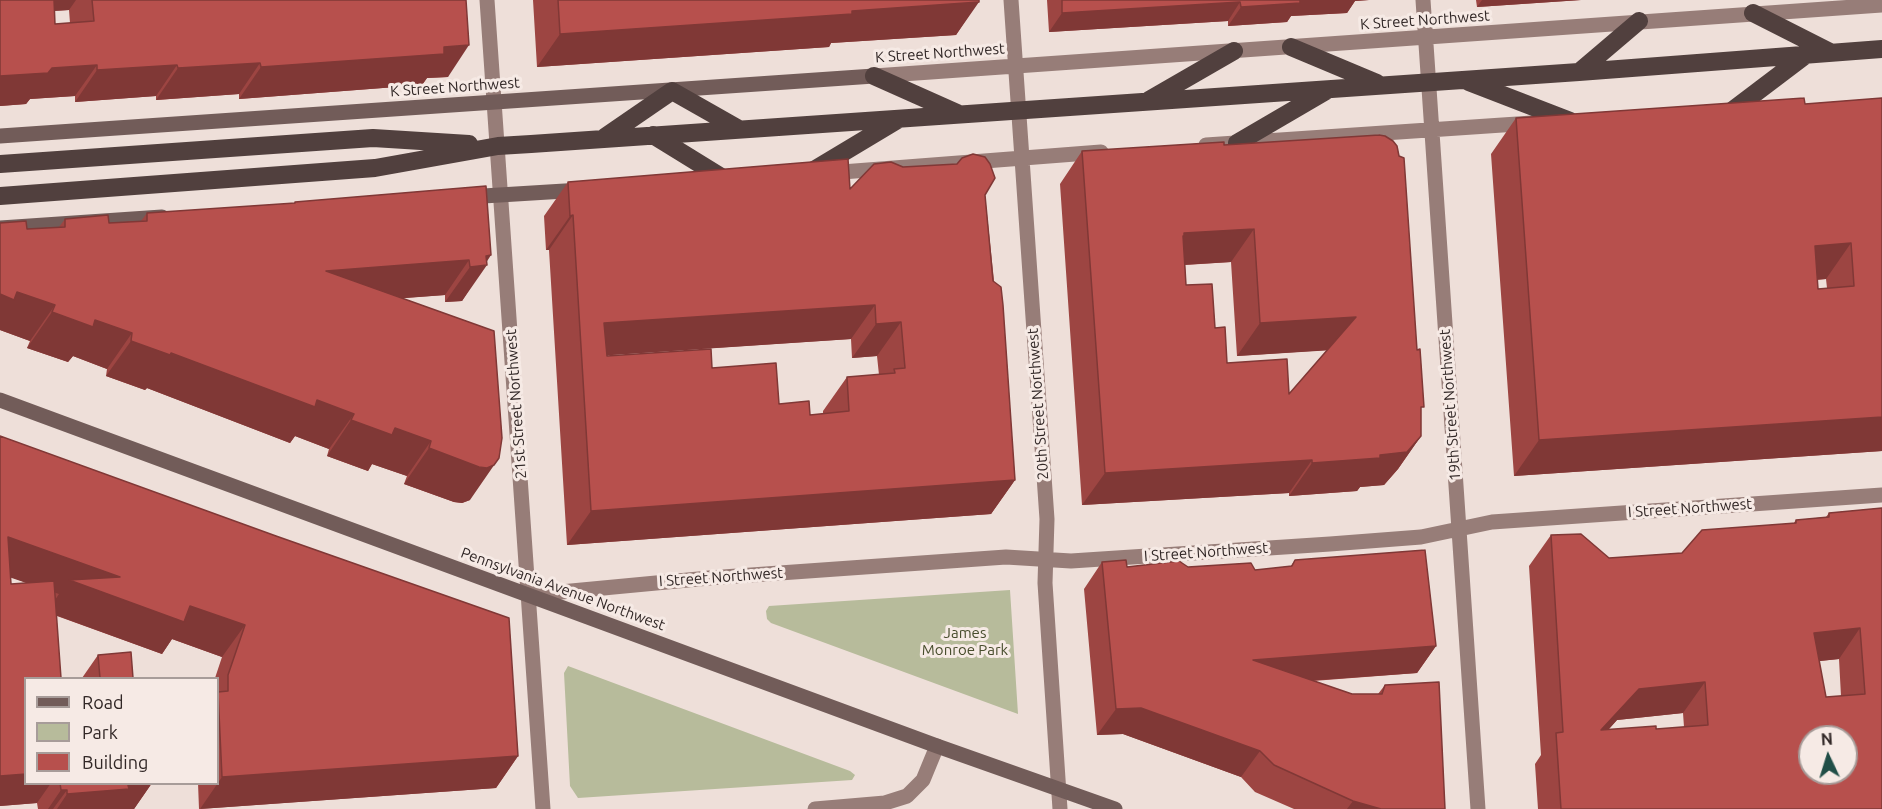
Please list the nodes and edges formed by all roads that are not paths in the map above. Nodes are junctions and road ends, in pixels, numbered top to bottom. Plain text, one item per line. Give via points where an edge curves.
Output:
1 (487, 0) edge
2 (1011, 0) edge
3 (1422, 0) edge
4 (1882, 5) edge
5 (1753, 13) junction
6 (1639, 21) junction
7 (1425, 38) junction
8 (1291, 47) junction
9 (1882, 49) edge
10 (1234, 51) junction
11 (1831, 53) junction
12 (1807, 54) junction
13 (1015, 66) junction
14 (1579, 72) junction
15 (874, 76) junction
16 (1465, 80) junction
17 (1428, 82) junction
18 (1382, 84) junction
19 (1331, 88) junction
20 (672, 91) junction
21 (1146, 102) junction
22 (495, 104) junction
23 (1756, 108) edge
24 (1018, 110) junction
25 (1727, 110) joint
26 (959, 114) junction
27 (900, 118) junction
28 (1575, 121) joint
29 (740, 129) junction
30 (1430, 130) junction
31 (653, 135) junction
32 (0, 136) edge
33 (604, 138) junction
34 (1237, 143) junction
35 (498, 146) junction
36 (1187, 146) edge
37 (1118, 151) edge
38 (1022, 158) junction
39 (0, 164) edge
40 (802, 175) joint
41 (732, 179) joint
42 (702, 182) edge
43 (595, 189) edge
44 (501, 195) junction
45 (0, 196) edge
46 (447, 198) edge
47 (174, 216) edge
48 (0, 228) edge
49 (0, 400) edge
50 (1882, 495) edge
51 (1459, 529) junction
52 (1046, 559) junction
53 (529, 595) junction
54 (937, 746) junction
55 (1059, 789) junction
56 (543, 809) edge
57 (815, 809) edge
58 (1060, 809) edge
59 (1115, 809) edge
60 (1478, 809) edge

1 - 22 street, 21st Street Northwest
2 - 13 street, 20th Street Northwest
3 - 7 street, 19th Street Northwest
4 - 5 street, K Street Northwest
5 - 6 street, K Street Northwest
5 - 11 highway
6 - 7 street, K Street Northwest
6 - 14 highway
7 - 8 street, K Street Northwest
7 - 17 street, 19th Street Northwest
8 - 10 street, K Street Northwest
8 - 18 highway
9 - 11 highway
10 - 13 street, K Street Northwest
10 - 21 highway
11 - 12 highway
12 - 14 highway
12 - 25 highway
13 - 15 street, K Street Northwest
13 - 24 street, 20th Street Northwest
14 - 16 highway
15 - 20 main road, K Street Northwest
15 - 26 highway
16 - 17 highway
16 - 28 highway
17 - 18 highway
17 - 30 street, 19th Street Northwest
18 - 19 highway
19 - 21 highway
19 - 34 highway
20 - 22 main road, K Street Northwest
20 - 29 highway
20 - 33 highway
21 - 24 highway
22 - 32 main road, K Street Northwest
22 - 35 street, 21st Street Northwest
23 - 25 street
24 - 26 highway
24 - 38 street, 20th Street Northwest
26 - 27 highway
27 - 29 highway
27 - 40 highway
28 - 30 street
29 - 31 highway
30 - 34 street
30 - 51 street, 19th Street Northwest
31 - 33 highway
31 - 41 highway
33 - 35 highway
34 - 36 street
35 - 39 highway via 373,138
35 - 44 street, 21st Street Northwest
35 - 45 highway via 375,168
37 - 38 street
38 - 40 street
38 - 52 street, 20th Street Northwest via 1047,519
41 - 42 main road
43 - 44 main road
44 - 46 main road
44 - 53 street, 21st Street Northwest
47 - 48 main road
49 - 53 main road, Pennsylvania Avenue Northwest
50 - 51 street, I Street Northwest via 1492,522
51 - 52 street, I Street Northwest via 1421,537 1071,561
51 - 60 street, 19th Street Northwest
52 - 53 street, I Street Northwest via 926,562
52 - 55 street, 20th Street Northwest
53 - 54 main road, Pennsylvania Avenue Northwest
53 - 56 street, 21st Street Northwest
54 - 55 main road, Pennsylvania Avenue Northwest
54 - 57 street via 923,780 907,796 885,804
55 - 58 street, 20th Street Northwest
55 - 59 main road, Pennsylvania Avenue Northwest

